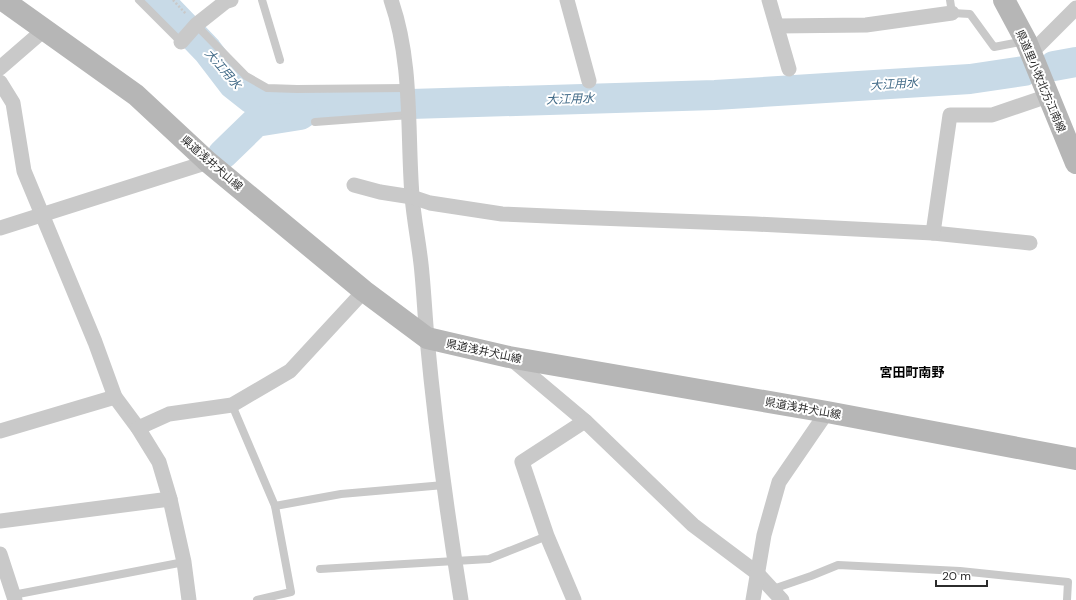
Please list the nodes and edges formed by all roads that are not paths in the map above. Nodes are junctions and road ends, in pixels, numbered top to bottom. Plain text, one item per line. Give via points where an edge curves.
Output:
1 (3, 0) edge
2 (139, 0) edge
3 (231, 0) edge
4 (262, 0) edge
5 (391, 0) edge
6 (567, 0) edge
7 (769, 0) edge
8 (1004, 0) edge
9 (951, 7) edge
10 (1076, 8) edge
11 (777, 26) junction
12 (45, 29) junction
13 (189, 32) junction
14 (1029, 47) junction
15 (280, 60) dead end
16 (0, 68) edge
17 (789, 69) dead end
18 (589, 81) dead end
19 (0, 82) edge
20 (408, 89) junction
21 (1048, 96) junction
22 (409, 115) junction
23 (315, 122) dead end
24 (208, 162) junction
25 (1076, 163) edge
26 (354, 185) dead end
27 (412, 197) junction
28 (42, 215) junction
29 (0, 228) edge
30 (933, 233) junction
31 (1030, 243) dead end
32 (364, 291) junction
33 (427, 338) junction
34 (509, 357) junction
35 (115, 397) junction
36 (232, 405) junction
37 (826, 412) junction
38 (585, 421) junction
39 (138, 428) junction
40 (0, 431) edge
41 (1076, 459) edge
42 (444, 485) junction
43 (170, 499) junction
44 (275, 506) junction
45 (0, 521) edge
46 (547, 536) junction
47 (0, 554) edge
48 (455, 560) junction
49 (184, 562) junction
50 (320, 569) dead end
51 (758, 573) junction
52 (778, 595) edge
53 (14, 598) edge
54 (189, 600) edge
55 (258, 600) edge
56 (461, 600) edge
57 (574, 600) edge
58 (753, 600) edge
59 (1067, 600) edge

1 - 12 main road, 県道浅井犬山線
2 - 13 lane
3 - 13 street via 225,2
4 - 15 lane
5 - 20 street via 397,18
6 - 18 street
7 - 11 street
8 - 14 main road, 県道里小牧北方江南線
9 - 11 street via 866,25
9 - 14 lane via 970,14 994,47
10 - 14 street
11 - 17 street
12 - 16 street
12 - 24 main road, 県道浅井犬山線 via 136,95
13 - 20 lane via 246,76 267,88
14 - 21 main road, 県道里小牧北方江南線
19 - 28 street via 13,103 24,171
20 - 22 street
21 - 25 main road, 県道里小牧北方江南線
21 - 30 street via 992,115 950,115
22 - 23 lane
22 - 27 street
24 - 28 street
24 - 32 main road, 県道浅井犬山線
26 - 27 street
27 - 30 street via 430,203 502,214
27 - 33 street via 422,272
28 - 29 street
28 - 35 street
30 - 31 street
32 - 33 main road, 県道浅井犬山線
32 - 36 street via 290,372
33 - 34 main road, 県道浅井犬山線
33 - 42 street
34 - 37 main road, 県道浅井犬山線
34 - 38 street
35 - 39 street
35 - 40 street
36 - 39 street via 169,414
36 - 44 lane
37 - 41 main road, 県道浅井犬山線
37 - 51 street via 779,482 764,535
38 - 46 street via 522,462
38 - 51 street via 693,525
39 - 43 street via 158,462
42 - 44 lane via 341,494
42 - 48 street
43 - 45 street
43 - 49 street
44 - 55 lane via 291,592
46 - 48 lane via 489,559
46 - 57 street
47 - 53 street
48 - 50 lane
48 - 56 street
49 - 53 lane
49 - 54 street
51 - 52 street
51 - 58 street
52 - 59 lane via 811,576 838,565 960,571 1068,582

